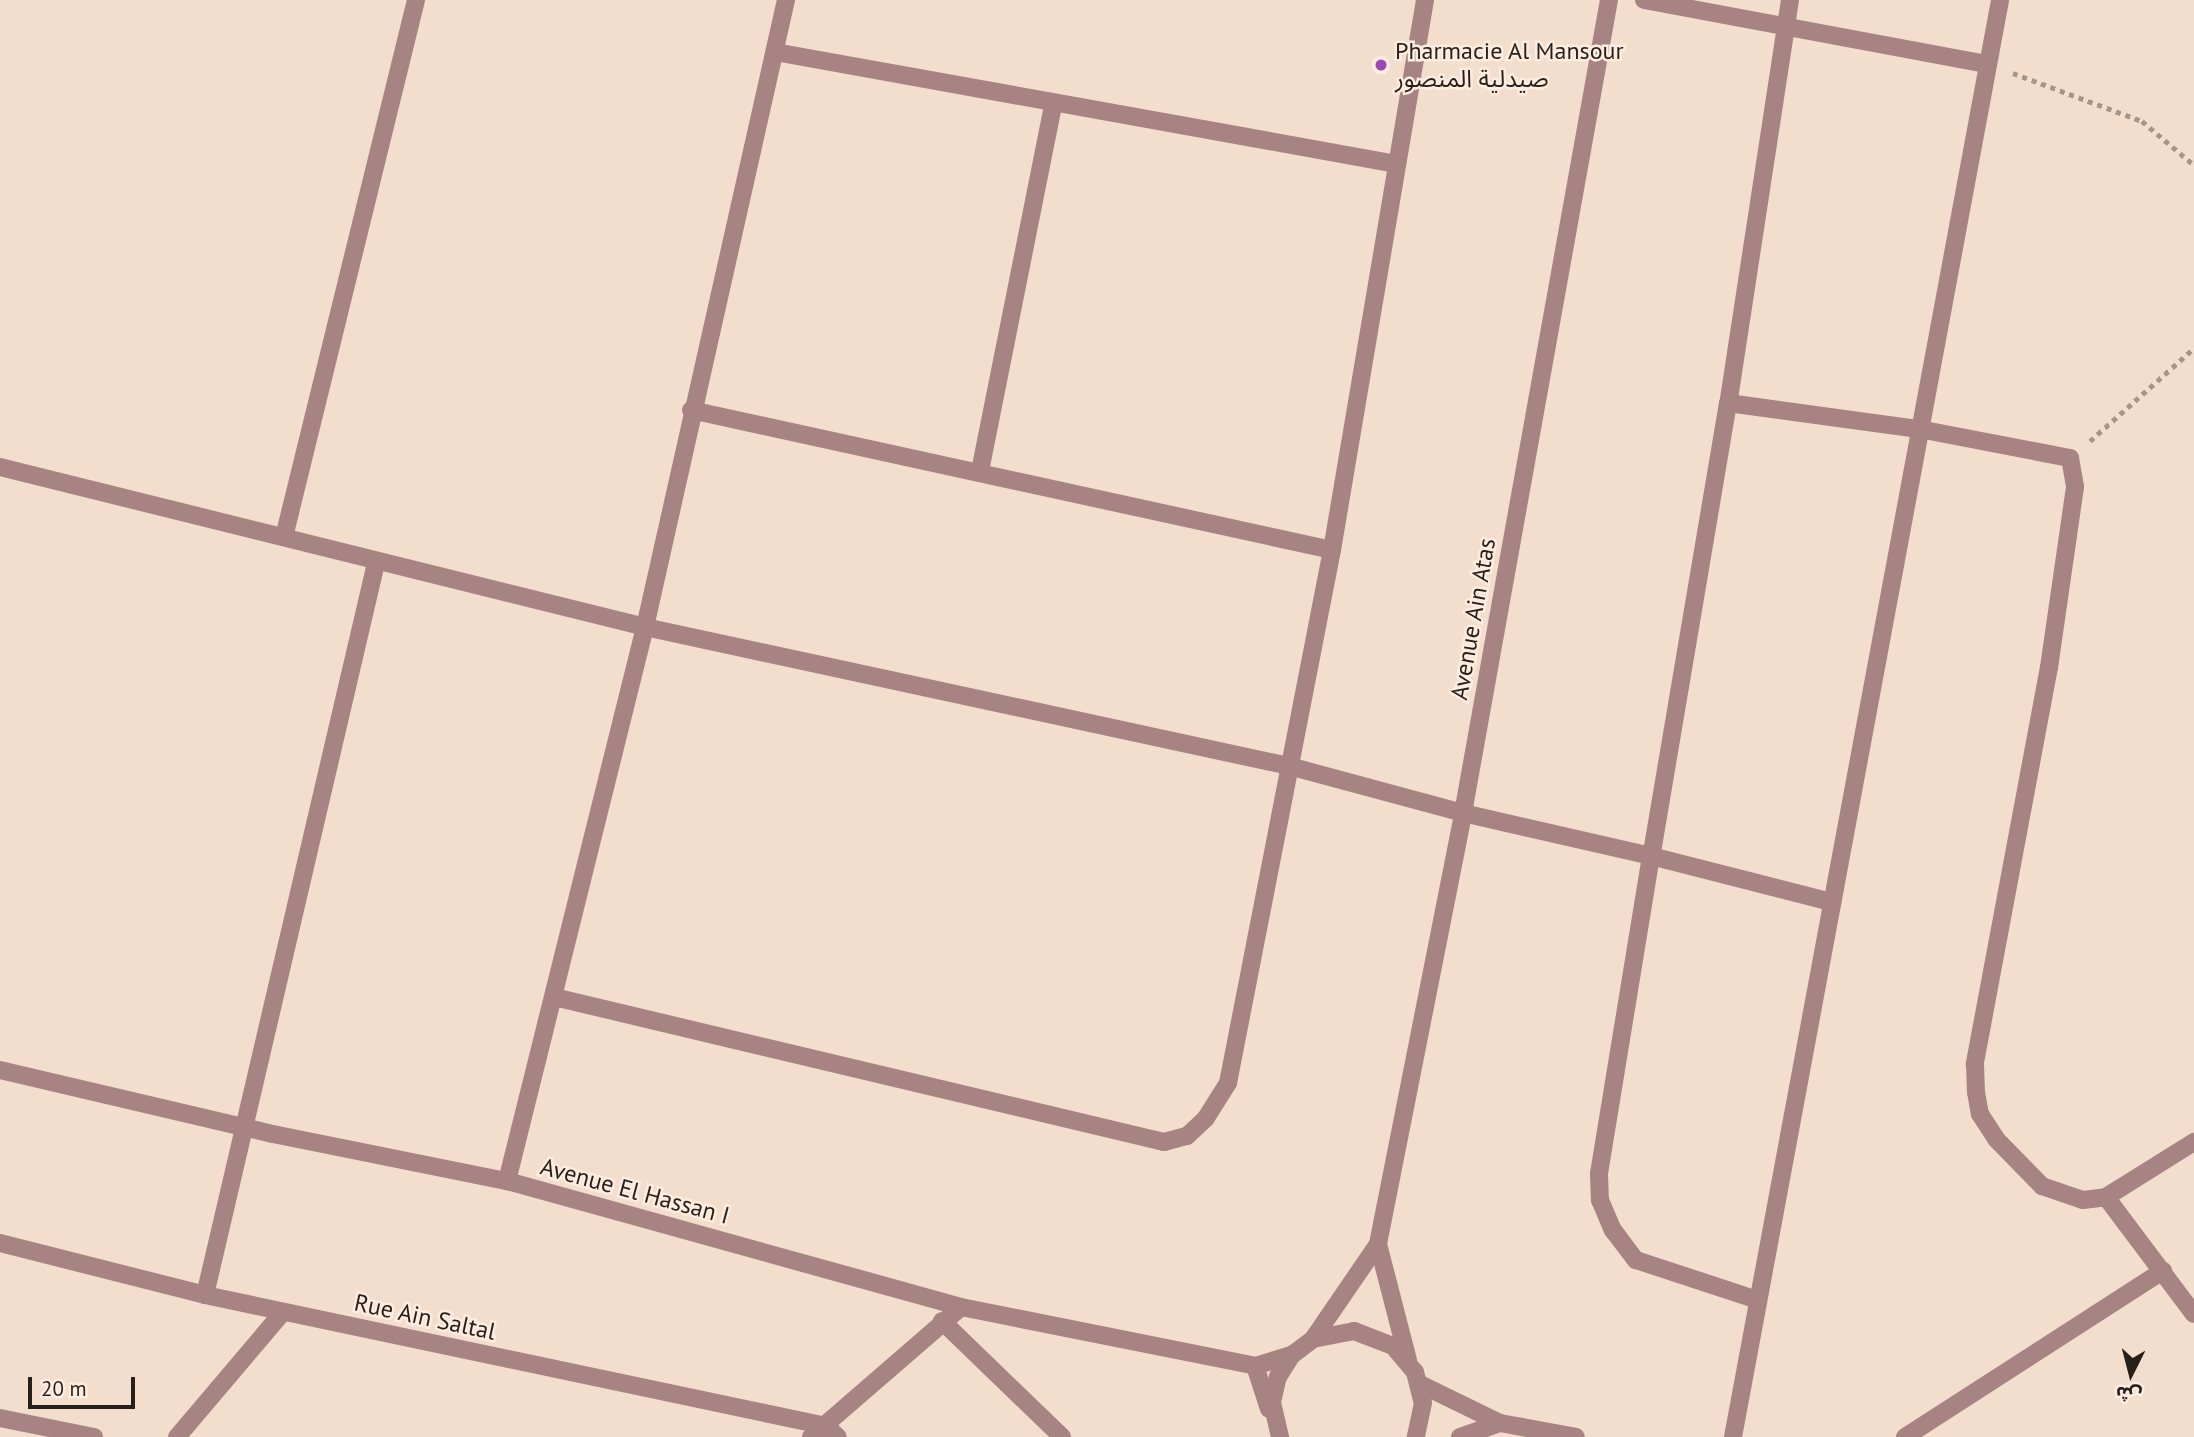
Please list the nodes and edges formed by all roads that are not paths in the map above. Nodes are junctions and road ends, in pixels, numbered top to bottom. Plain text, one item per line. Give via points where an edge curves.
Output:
1 (416, 0) edge
2 (786, 0) edge
3 (1425, 0) edge
4 (1609, 0) edge
5 (1644, 0) edge
6 (1790, 0) edge
7 (2000, 0) edge
8 (1784, 29) junction
9 (775, 52) junction
10 (1987, 64) junction
11 (1053, 105) junction
12 (1397, 164) junction
13 (1728, 403) junction
14 (691, 410) junction
15 (1919, 429) junction
16 (0, 467) edge
17 (980, 471) junction
18 (284, 537) junction
19 (1332, 550) junction
20 (376, 563) junction
21 (645, 627) junction
22 (1289, 766) junction
23 (1463, 813) junction
24 (1651, 856) junction
25 (1832, 902) junction
26 (554, 997) junction
27 (0, 1070) edge
28 (242, 1126) junction
29 (2194, 1142) edge
30 (507, 1181) junction
31 (2106, 1197) junction
32 (0, 1243) edge
33 (1378, 1244) junction
34 (2163, 1271) junction
35 (205, 1296) junction
36 (1758, 1300) junction
37 (961, 1307) junction
38 (283, 1312) junction
39 (2194, 1314) edge
40 (942, 1321) junction
41 (1313, 1339) junction
42 (1292, 1355) junction
43 (1408, 1360) junction
44 (1255, 1366) junction
45 (1420, 1384) junction
46 (0, 1418) edge
47 (1500, 1423) junction
48 (832, 1431) edge
49 (1278, 1432) edge
50 (94, 1437) edge
51 (177, 1437) edge
52 (811, 1437) edge
53 (1062, 1437) edge
54 (1416, 1437) edge
55 (1460, 1437) edge
56 (1576, 1437) edge
57 (1733, 1437) edge
58 (1905, 1437) edge

1 - 18 street
2 - 9 street
3 - 12 street
4 - 23 street, Avenue Ain Atas
5 - 8 street
6 - 8 street
7 - 10 street
8 - 10 street
8 - 13 street
9 - 11 street
9 - 14 street
10 - 15 street
11 - 12 street
11 - 17 street
12 - 19 street
13 - 15 street
13 - 24 street
14 - 17 street
14 - 21 street
15 - 25 street
15 - 31 street via 2070,458 2075,487 2049,667 1975,1064 1976,1092 1980,1114 1996,1139 2042,1186 2083,1200
16 - 18 street
17 - 19 street
18 - 20 street
19 - 22 street
20 - 21 street
20 - 28 street
21 - 22 street
21 - 26 street
22 - 23 street
22 - 26 street via 1228,1083 1220,1102 1188,1136 1164,1142
23 - 24 street
23 - 33 street, Avenue Ain Atas
24 - 25 street
24 - 36 street via 1599,1174 1600,1200 1613,1230 1636,1260
25 - 36 street
26 - 30 street
27 - 28 street, Avenue El Hassan I
28 - 30 street, Avenue El Hassan I
28 - 35 street
29 - 31 street
30 - 37 street, Avenue El Hassan I
31 - 34 street
32 - 35 street, Rue Ain Saltal
33 - 41 street
33 - 43 street
34 - 39 street
34 - 58 street
35 - 38 street, Rue Ain Saltal
36 - 57 street
37 - 40 street
37 - 44 street, Avenue El Hassan I
38 - 48 street, Rue Ain Saltal
38 - 51 street
40 - 48 street
40 - 53 street
41 - 42 street
41 - 43 street via 1354,1331 1374,1335
42 - 44 street
42 - 49 street via 1275,1389
43 - 45 street
44 - 49 street
45 - 47 street
45 - 54 street via 1423,1403
46 - 50 street
47 - 55 street
47 - 56 street
48 - 52 street

